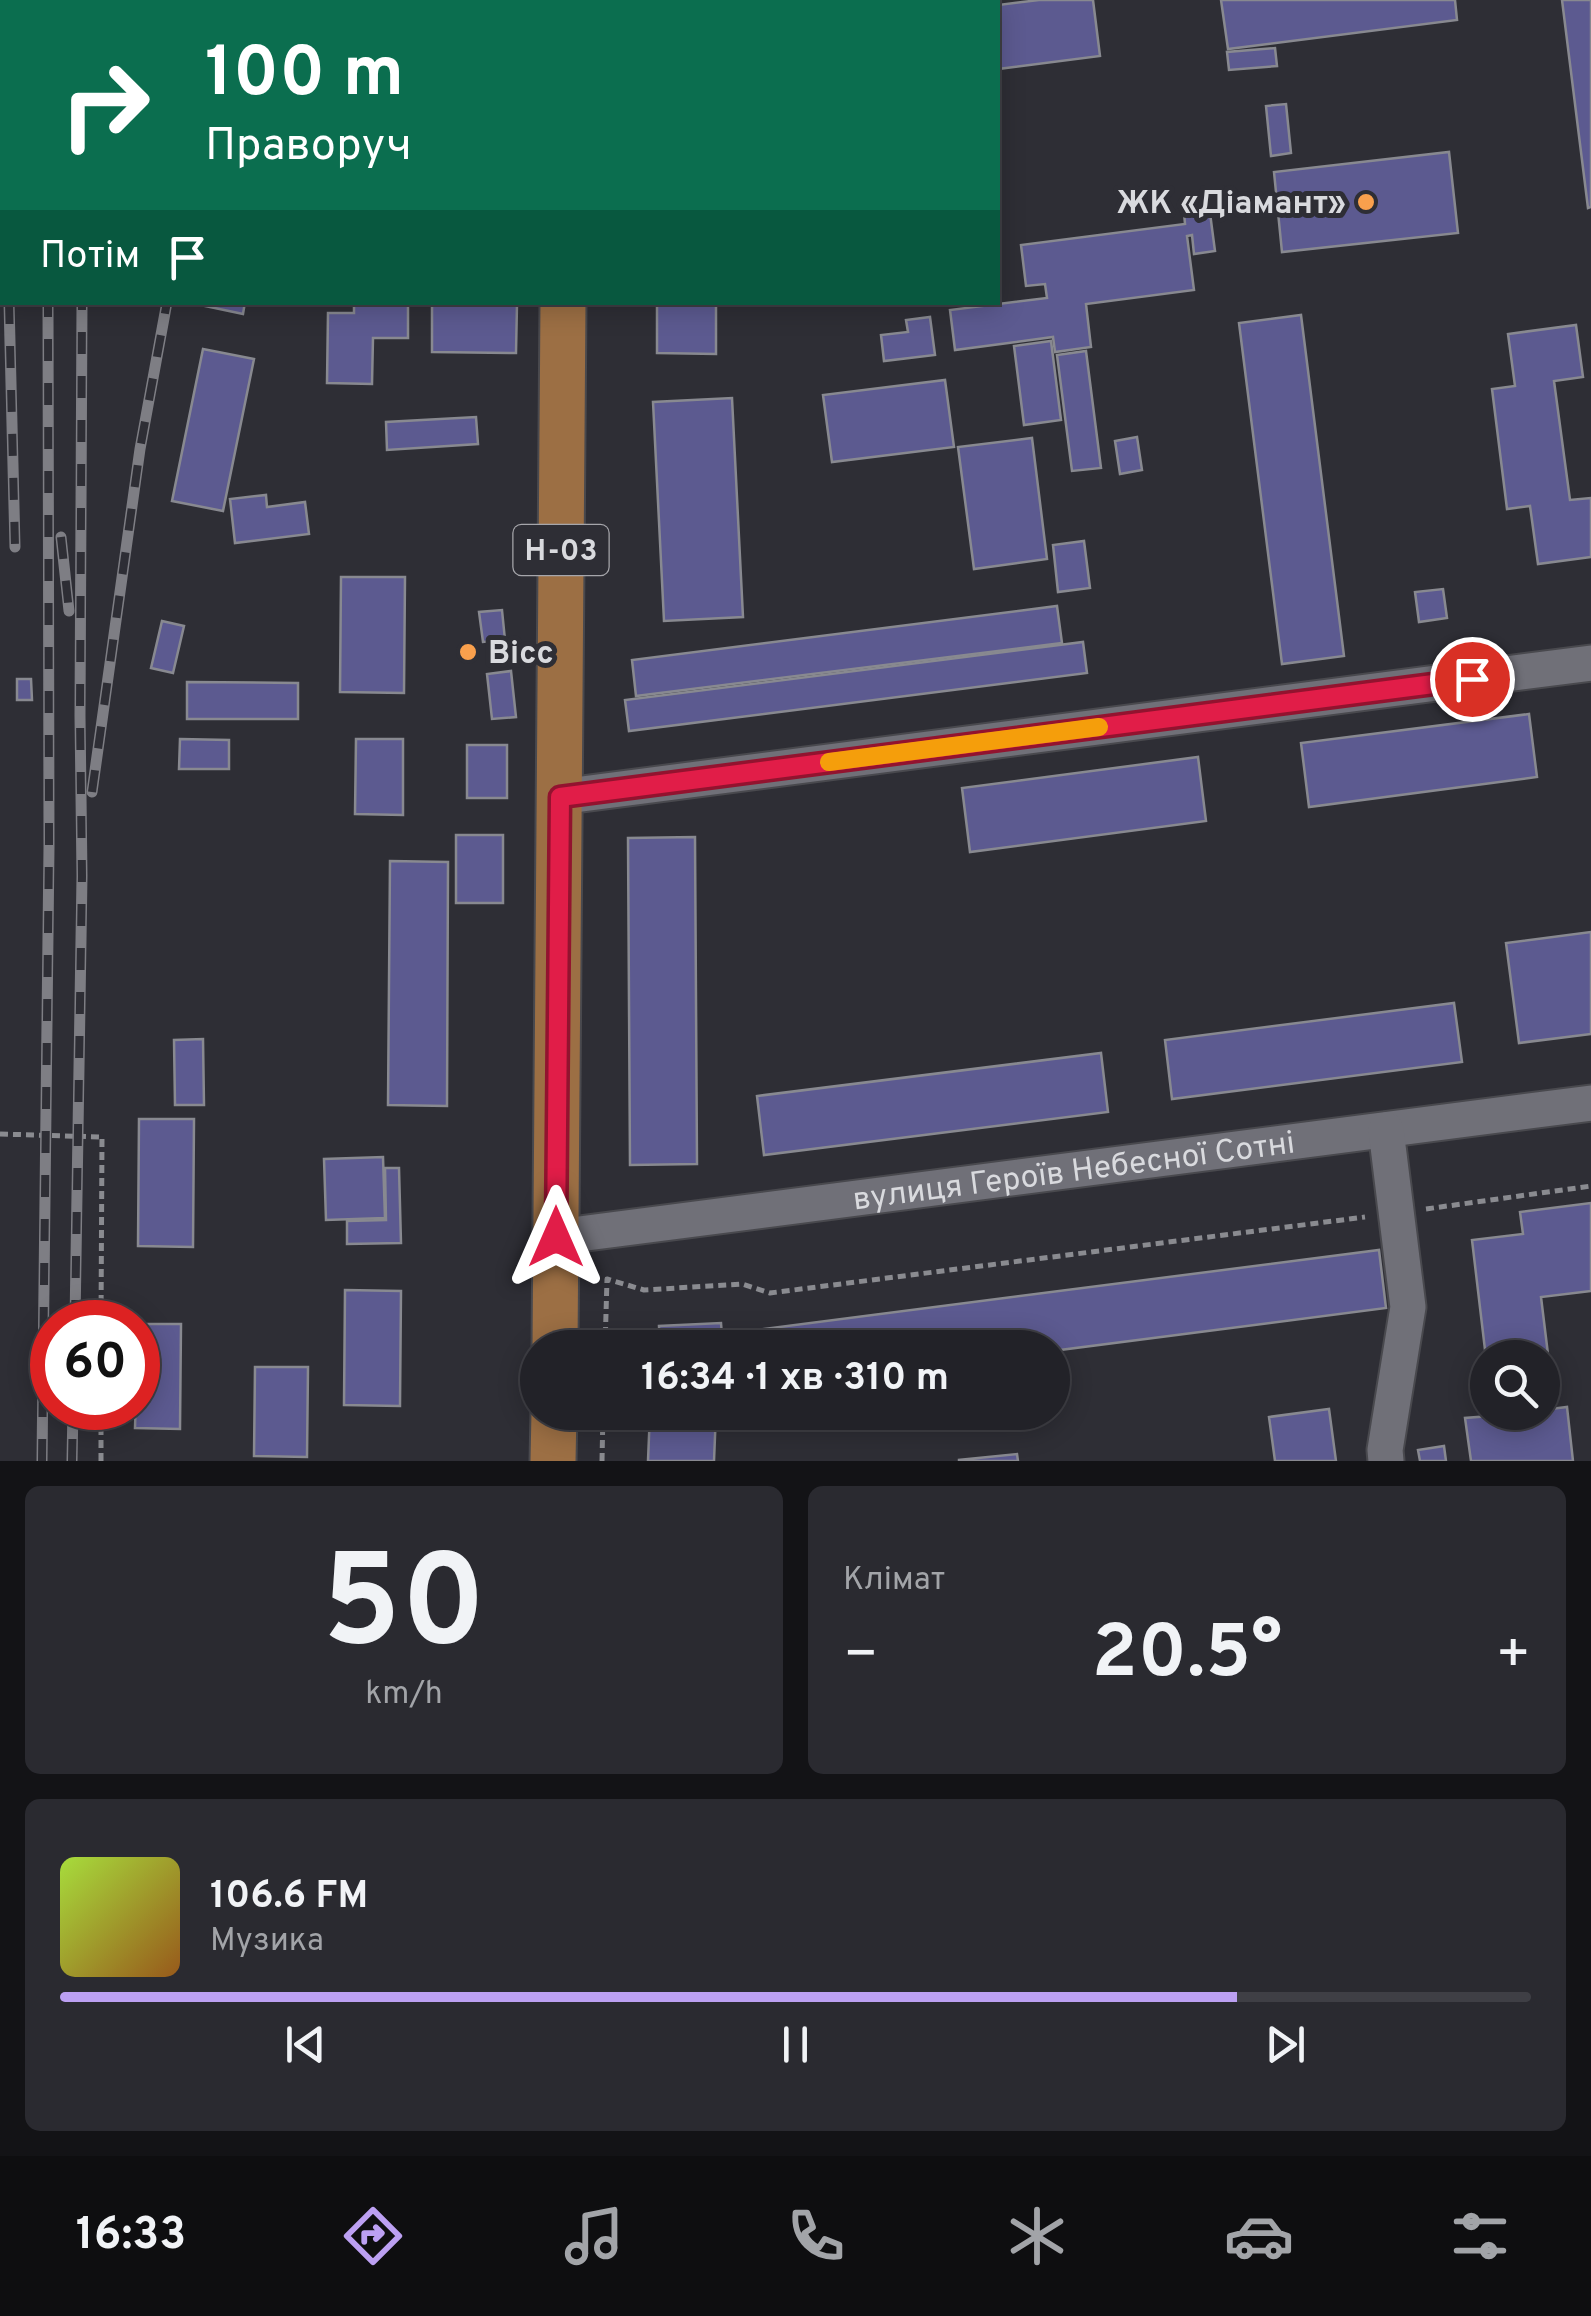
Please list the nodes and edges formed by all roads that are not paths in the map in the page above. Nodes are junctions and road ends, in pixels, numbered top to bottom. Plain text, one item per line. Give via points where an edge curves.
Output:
1 (563, 305) edge
2 (1591, 663) edge
3 (560, 797) junction
4 (1591, 1103) edge
5 (1386, 1130) junction
6 (556, 1237) junction
7 (555, 1330) edge
8 (554, 1430) edge
9 (553, 1461) edge
10 (1386, 1461) edge

1 - 3 main road, Н-03
2 - 3 street
3 - 6 main road, Н-03
4 - 5 street, вулиця Героїв Небесної Сотні
5 - 6 street, вулиця Героїв Небесної Сотні
5 - 10 street via 1408,1308
6 - 7 main road, Н-03
8 - 9 main road

